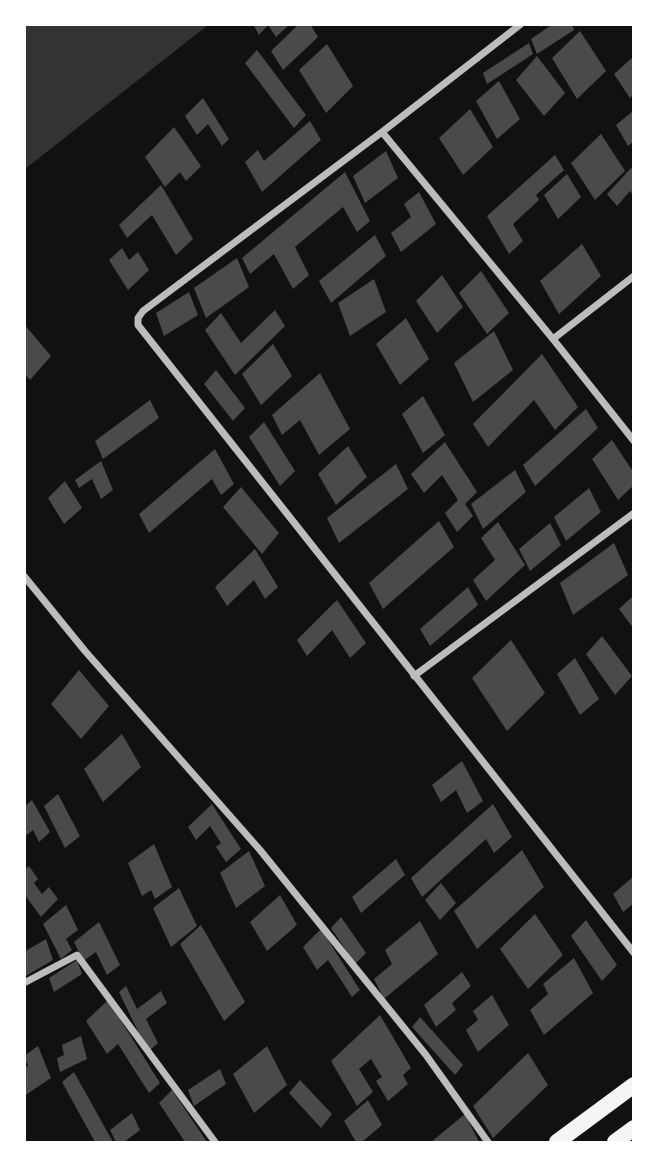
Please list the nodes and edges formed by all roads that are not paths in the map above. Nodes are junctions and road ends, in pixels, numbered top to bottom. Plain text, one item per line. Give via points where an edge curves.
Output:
1 (521, 24) edge
2 (382, 132) junction
3 (634, 276) edge
4 (554, 339) junction
5 (634, 441) edge
6 (634, 513) edge
7 (24, 576) edge
8 (414, 676) junction
9 (634, 953) edge
10 (24, 983) edge
11 (634, 1085) edge
12 (634, 1128) edge
13 (215, 1143) edge
14 (488, 1143) edge
15 (556, 1143) edge
16 (615, 1143) edge

1 - 2 street
2 - 4 street
2 - 8 street via 143,311 138,325
3 - 4 street
4 - 5 street
6 - 8 street
7 - 14 street via 260,850 426,1055
8 - 9 street
10 - 13 street via 77,956
11 - 15 main road
12 - 16 main road

